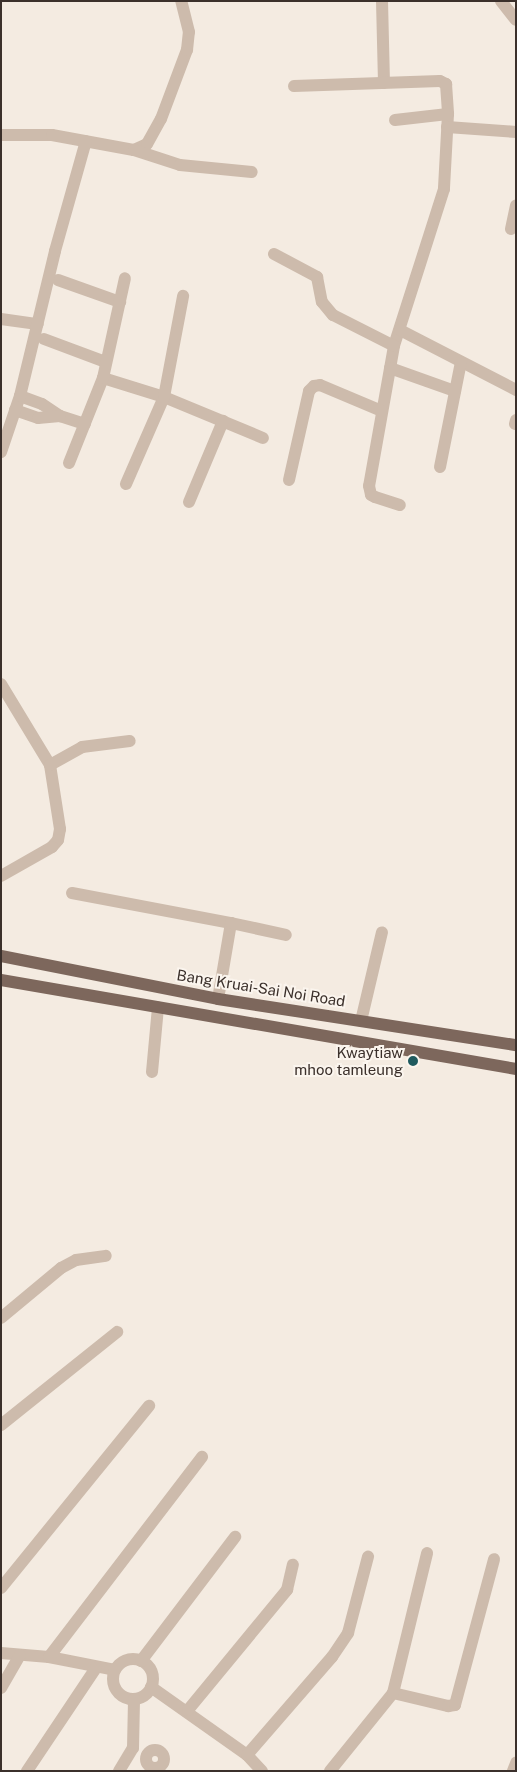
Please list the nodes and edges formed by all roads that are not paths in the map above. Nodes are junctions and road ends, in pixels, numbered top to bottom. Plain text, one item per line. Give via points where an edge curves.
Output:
1 (181, 1) edge
2 (382, 1) edge
3 (502, 1) edge
4 (516, 20) edge
5 (384, 83) junction
6 (294, 86) dead end
7 (394, 120) dead end
8 (448, 120) junction
9 (516, 132) edge
10 (1, 135) edge
11 (86, 141) junction
12 (134, 150) junction
13 (252, 172) dead end
14 (516, 206) edge
15 (511, 229) dead end
16 (274, 254) dead end
17 (125, 278) dead end
18 (58, 280) dead end
19 (182, 296) dead end
20 (120, 302) junction
21 (1, 319) edge
22 (38, 324) junction
23 (400, 330) junction
24 (44, 339) dead end
25 (394, 346) junction
26 (106, 362) junction
27 (461, 362) junction
28 (390, 368) junction
29 (103, 378) junction
30 (516, 390) edge
31 (455, 391) junction
32 (20, 396) junction
33 (164, 397) junction
34 (15, 410) junction
35 (382, 411) junction
36 (60, 416) junction
37 (223, 421) junction
38 (85, 424) junction
39 (264, 438) dead end
40 (1, 452) edge
41 (69, 463) dead end
42 (440, 468) dead end
43 (289, 480) dead end
44 (126, 484) dead end
45 (190, 502) dead end
46 (400, 505) dead end
47 (1, 684) edge
48 (130, 741) dead end
49 (50, 765) junction
50 (1, 876) edge
51 (72, 893) dead end
52 (231, 924) junction
53 (382, 932) dead end
54 (286, 935) dead end
55 (1, 956) edge
56 (1, 980) edge
57 (218, 1000) junction
58 (158, 1007) junction
59 (361, 1021) junction
60 (516, 1045) edge
61 (516, 1069) edge
62 (152, 1072) dead end
63 (106, 1256) dead end
64 (1, 1318) edge
65 (117, 1332) dead end
66 (149, 1406) dead end
67 (1, 1425) edge
68 (202, 1457) dead end
69 (235, 1536) dead end
70 (427, 1553) dead end
71 (368, 1557) dead end
72 (494, 1559) dead end
73 (293, 1565) dead end
74 (1, 1588) edge
75 (1, 1653) edge
76 (20, 1654) junction
77 (50, 1657) junction
78 (141, 1660) junction
79 (96, 1668) junction
80 (115, 1670) junction
81 (151, 1687) junction
82 (1, 1688) edge
83 (393, 1692) junction
84 (134, 1699) junction
85 (188, 1710) junction
86 (247, 1755) junction
87 (516, 1763) edge
88 (26, 1771) edge
89 (119, 1771) edge
90 (262, 1771) edge
91 (330, 1771) edge
92 (513, 1771) edge

1 - 12 street via 189,32 188,50 161,119 147,144
2 - 5 street
3 - 4 street
5 - 6 street
5 - 8 street via 440,81 446,84
7 - 8 street
8 - 9 street
8 - 23 street via 446,175 440,210
10 - 11 street via 52,134
11 - 12 street
11 - 22 street
12 - 13 street via 180,166
14 - 15 street
16 - 25 street via 317,277 322,302 333,315
17 - 20 street
18 - 20 street
19 - 33 street
20 - 26 street
21 - 22 street
22 - 32 street
23 - 25 street
23 - 27 street
24 - 26 street
25 - 28 street
26 - 29 street
27 - 30 street
27 - 31 street
28 - 31 street
28 - 35 street
29 - 33 street
29 - 38 street
31 - 42 street
32 - 34 street
32 - 36 street via 42,404
33 - 37 street
33 - 44 street
34 - 36 street via 38,418
34 - 40 street
35 - 43 street via 320,385 314,386 309,391
35 - 46 street via 369,486 371,495
36 - 38 street
37 - 39 street
37 - 45 street
38 - 41 street
47 - 49 street
48 - 49 street via 82,748
49 - 50 street via 60,829 58,840 52,847
51 - 52 street
52 - 54 street
52 - 57 street
53 - 59 street
55 - 57 main road, Bang Kruai-Sai Noi Road
56 - 58 main road
57 - 59 main road, Bang Kruai-Sai Noi Road
58 - 61 main road
58 - 62 street
59 - 60 main road, Bang Kruai-Sai Noi Road
63 - 64 street via 76,1260 61,1268
65 - 67 street
66 - 74 street
68 - 77 street
69 - 78 street
70 - 83 street
71 - 86 street via 348,1633 332,1657
72 - 83 street via 455,1705
73 - 85 street via 287,1590
75 - 76 street
76 - 77 street
76 - 82 street
77 - 79 street
78 - 80 street via 125,1660
78 - 81 street via 152,1671
79 - 80 street
79 - 88 street
80 - 84 street via 114,1687 118,1693
81 - 84 street via 147,1694
81 - 85 street
83 - 91 street
84 - 89 street via 133,1748
85 - 86 street
86 - 90 street
87 - 92 street

